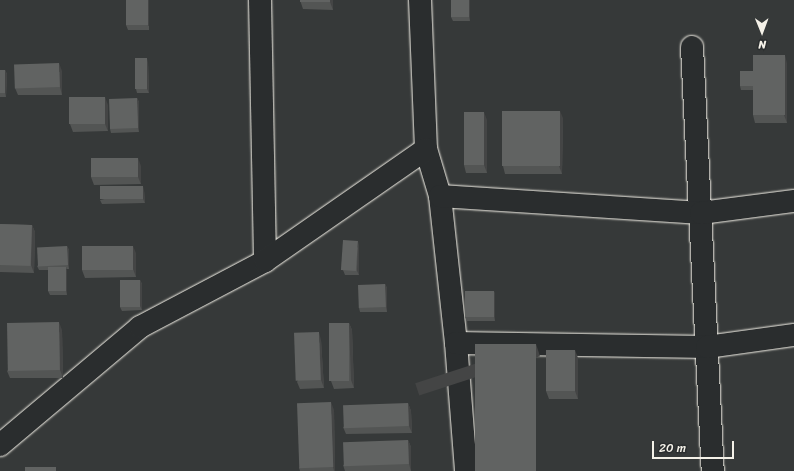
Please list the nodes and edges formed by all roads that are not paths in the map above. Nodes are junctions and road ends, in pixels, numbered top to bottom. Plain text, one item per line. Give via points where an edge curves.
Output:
1 (260, 0) edge
2 (420, 0) edge
3 (692, 47) dead end
4 (426, 149) junction
5 (440, 196) junction
6 (794, 201) edge
7 (700, 212) junction
8 (265, 261) junction
9 (794, 335) edge
10 (456, 342) junction
11 (707, 347) junction
12 (0, 445) edge
13 (466, 471) edge
14 (713, 471) edge

1 - 8 street
2 - 4 street
3 - 7 street
4 - 5 street
4 - 8 street
5 - 7 street
5 - 10 street
6 - 7 street
7 - 11 street
8 - 12 street via 140,327
9 - 11 street
10 - 11 street
10 - 13 street
11 - 14 street

